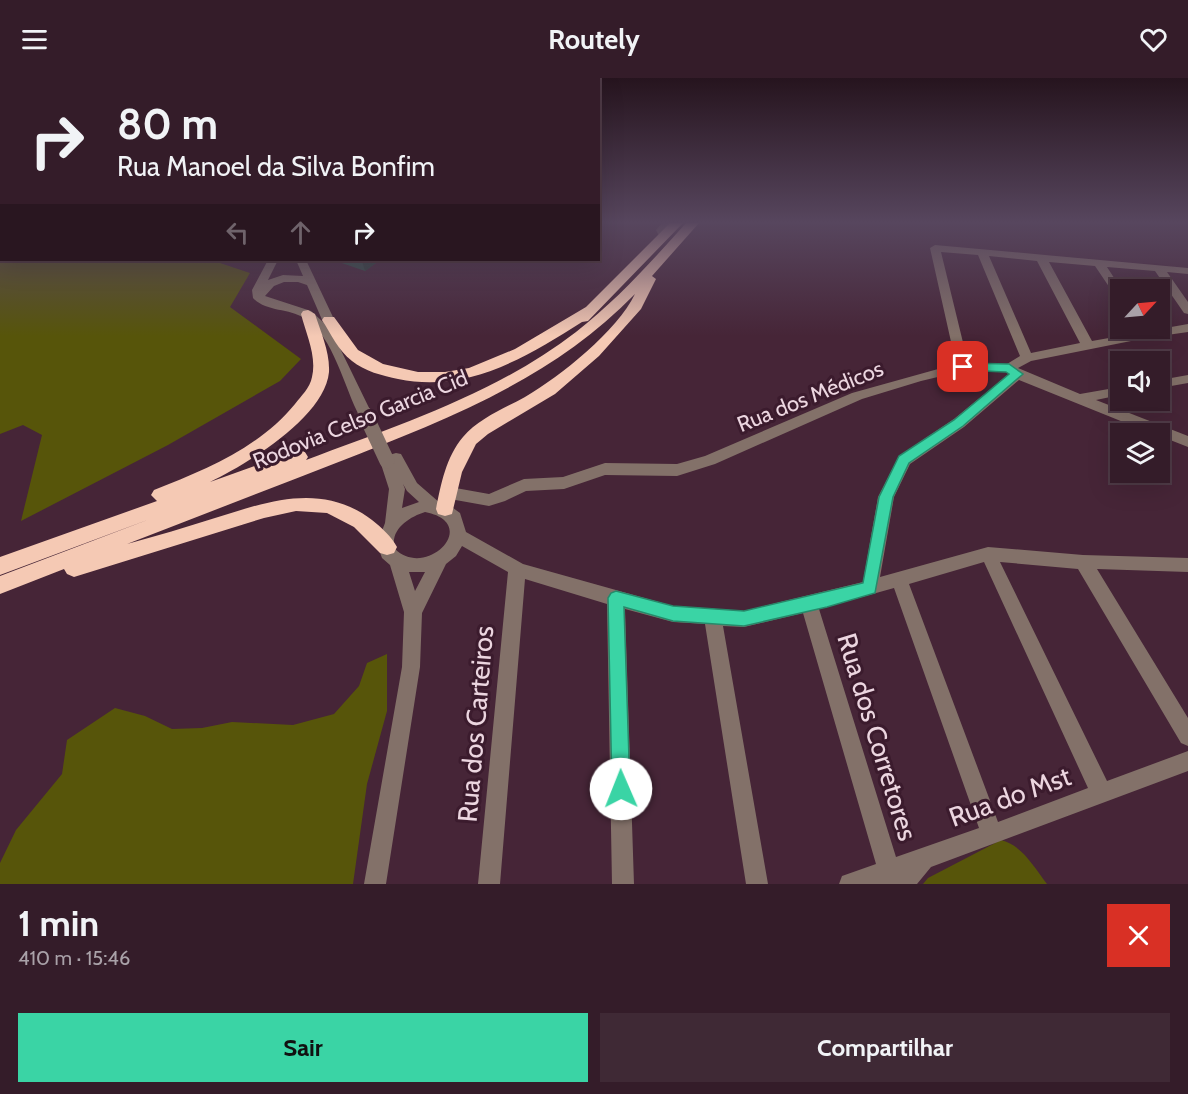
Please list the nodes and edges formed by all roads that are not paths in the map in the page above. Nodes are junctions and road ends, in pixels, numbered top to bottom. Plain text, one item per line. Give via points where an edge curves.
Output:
1 (272, 261) edge
2 (301, 261) edge
3 (638, 261) edge
4 (660, 261) edge
5 (938, 261) edge
6 (986, 261) edge
7 (1043, 261) edge
8 (1076, 261) edge
9 (1099, 263) junction
10 (657, 264) junction
11 (1159, 269) junction
12 (1188, 271) edge
13 (1110, 280) edge
14 (312, 284) junction
15 (1173, 288) junction
16 (1188, 289) edge
17 (259, 298) junction
18 (595, 307) junction
19 (1188, 310) edge
20 (308, 315) junction
21 (329, 320) junction
22 (1188, 328) edge
23 (1170, 329) edge
24 (1114, 339) edge
25 (1088, 346) junction
26 (1027, 358) junction
27 (963, 367) junction
28 (1013, 371) junction
29 (1188, 379) edge
30 (1170, 382) edge
31 (1110, 394) edge
32 (1079, 399) junction
33 (1124, 411) edge
34 (370, 413) junction
35 (1126, 418) junction
36 (1184, 439) edge
37 (391, 459) junction
38 (443, 503) junction
39 (393, 522) junction
40 (459, 536) junction
41 (392, 554) junction
42 (988, 554) junction
43 (0, 555) edge
44 (440, 560) junction
45 (1083, 562) junction
46 (0, 567) edge
47 (517, 569) junction
48 (1185, 569) edge
49 (899, 579) junction
50 (0, 587) edge
51 (870, 588) junction
52 (616, 598) junction
53 (809, 604) junction
54 (413, 612) junction
55 (713, 616) junction
56 (1188, 736) edge
57 (1188, 761) edge
58 (1102, 794) junction
59 (992, 835) junction
60 (895, 879) edge
61 (375, 884) edge
62 (489, 884) edge
63 (623, 884) edge
64 (757, 884) edge
65 (850, 884) edge

1 - 17 street via 258,290
2 - 14 street
3 - 18 highway, Rodovia Celso Garcia Cid
4 - 10 highway, Rodovia Celso Garcia Cid
5 - 27 street
6 - 26 street
7 - 25 street
8 - 9 street
9 - 11 street
9 - 13 street
10 - 38 highway via 636,306 594,353 549,390 470,440 461,453
10 - 50 highway, Rodovia Celso Garcia Cid via 582,335 477,397 426,421
11 - 12 street
11 - 15 street
14 - 17 street via 298,277 282,279 268,285
14 - 21 street
15 - 16 street
15 - 19 street
17 - 20 street
18 - 21 highway via 507,360 477,372 422,378 358,358
18 - 46 highway, Rodovia Celso Garcia Cid via 528,358 419,411
20 - 34 street via 323,327
20 - 43 highway via 321,364 320,379 303,407 282,429 240,459 188,484
21 - 34 street
22 - 23 street
24 - 25 street
25 - 26 street
26 - 28 street
27 - 28 street, Rua dos Médicos
27 - 38 street, Rua dos Médicos via 857,396 677,470 594,471 564,483 524,485 489,500
28 - 32 street
28 - 51 street via 958,423 904,459 886,497
29 - 30 street
31 - 32 street
32 - 35 street
33 - 35 street
34 - 37 street, bridge
35 - 36 street
37 - 38 street via 412,487
37 - 39 street via 397,489
38 - 39 street via 407,510
38 - 40 street via 457,522
39 - 41 street via 386,534
40 - 44 street via 452,550
40 - 47 street
41 - 44 street via 418,566
41 - 50 highway via 375,533 345,513 310,504 239,518
41 - 54 street
42 - 45 street
42 - 49 street
42 - 58 street
44 - 54 street
45 - 48 street
45 - 56 street
47 - 52 street
47 - 62 street, Rua dos Carteiros
49 - 51 street
49 - 59 street
51 - 53 street
52 - 55 street via 673,614
52 - 63 street
53 - 55 street via 744,619
53 - 60 street, Rua dos Corretores
54 - 61 street via 411,667
55 - 64 street
57 - 58 street, Rua do Mst
58 - 59 street, Rua do Mst
59 - 60 street, Rua do Mst via 923,859
60 - 65 street

